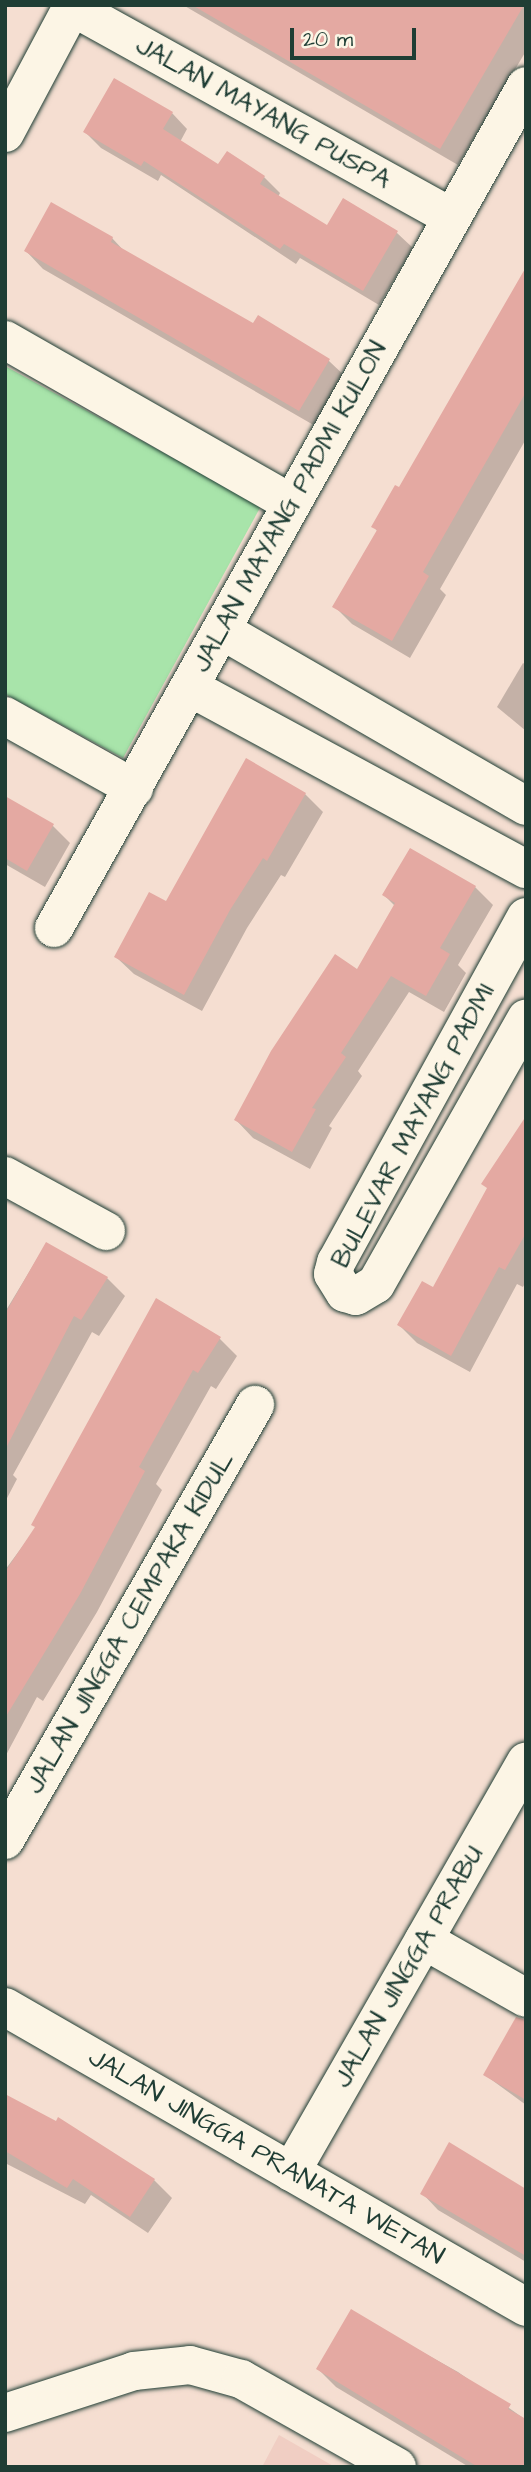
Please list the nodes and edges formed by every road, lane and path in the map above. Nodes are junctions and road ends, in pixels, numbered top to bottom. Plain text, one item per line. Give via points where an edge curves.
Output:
1 (74, 7) edge
2 (526, 86) edge
3 (5, 133) edge
4 (451, 217) junction
5 (5, 340) edge
6 (289, 502) junction
7 (223, 631) junction
8 (191, 688) junction
9 (5, 716) edge
10 (134, 788) junction
11 (526, 806) edge
12 (526, 869) edge
13 (526, 917) edge
14 (54, 928) dead end
15 (526, 1019) edge
16 (7, 1182) edge
17 (106, 1231) dead end
18 (255, 1405) dead end
19 (526, 1762) edge
20 (5, 1840) edge
21 (424, 1940) junction
22 (526, 1998) edge
23 (5, 2007) edge
24 (291, 2172) junction
25 (526, 2307) edge
26 (5, 2413) edge
27 (397, 2467) edge

1 - 3 street
1 - 4 street, JALAN MAYANG PUSPA
2 - 4 street, JALAN MAYANG PADMI KULON
4 - 6 street, JALAN MAYANG PADMI KULON
5 - 6 street
6 - 7 street, JALAN MAYANG PADMI KULON
7 - 8 street, JALAN MAYANG PADMI KULON
7 - 11 street
8 - 10 street, JALAN MAYANG PADMI KULON
8 - 12 street
9 - 10 street
10 - 14 street, JALAN MAYANG PADMI KULON
13 - 15 street, BULEVAR MAYANG PADMI via 336,1262 334,1274 345,1293 356,1296 376,1284
16 - 17 street
18 - 20 street, JALAN JINGGA CEMPAKA KIDUL
19 - 21 street, JALAN JINGGA PRABU
21 - 22 street
21 - 24 street, JALAN JINGGA PRABU
23 - 24 street, JALAN JINGGA PRANATA WETAN
24 - 25 street, JALAN JINGGA PRANATA WETAN
26 - 27 street via 134,2371 190,2365 241,2379

